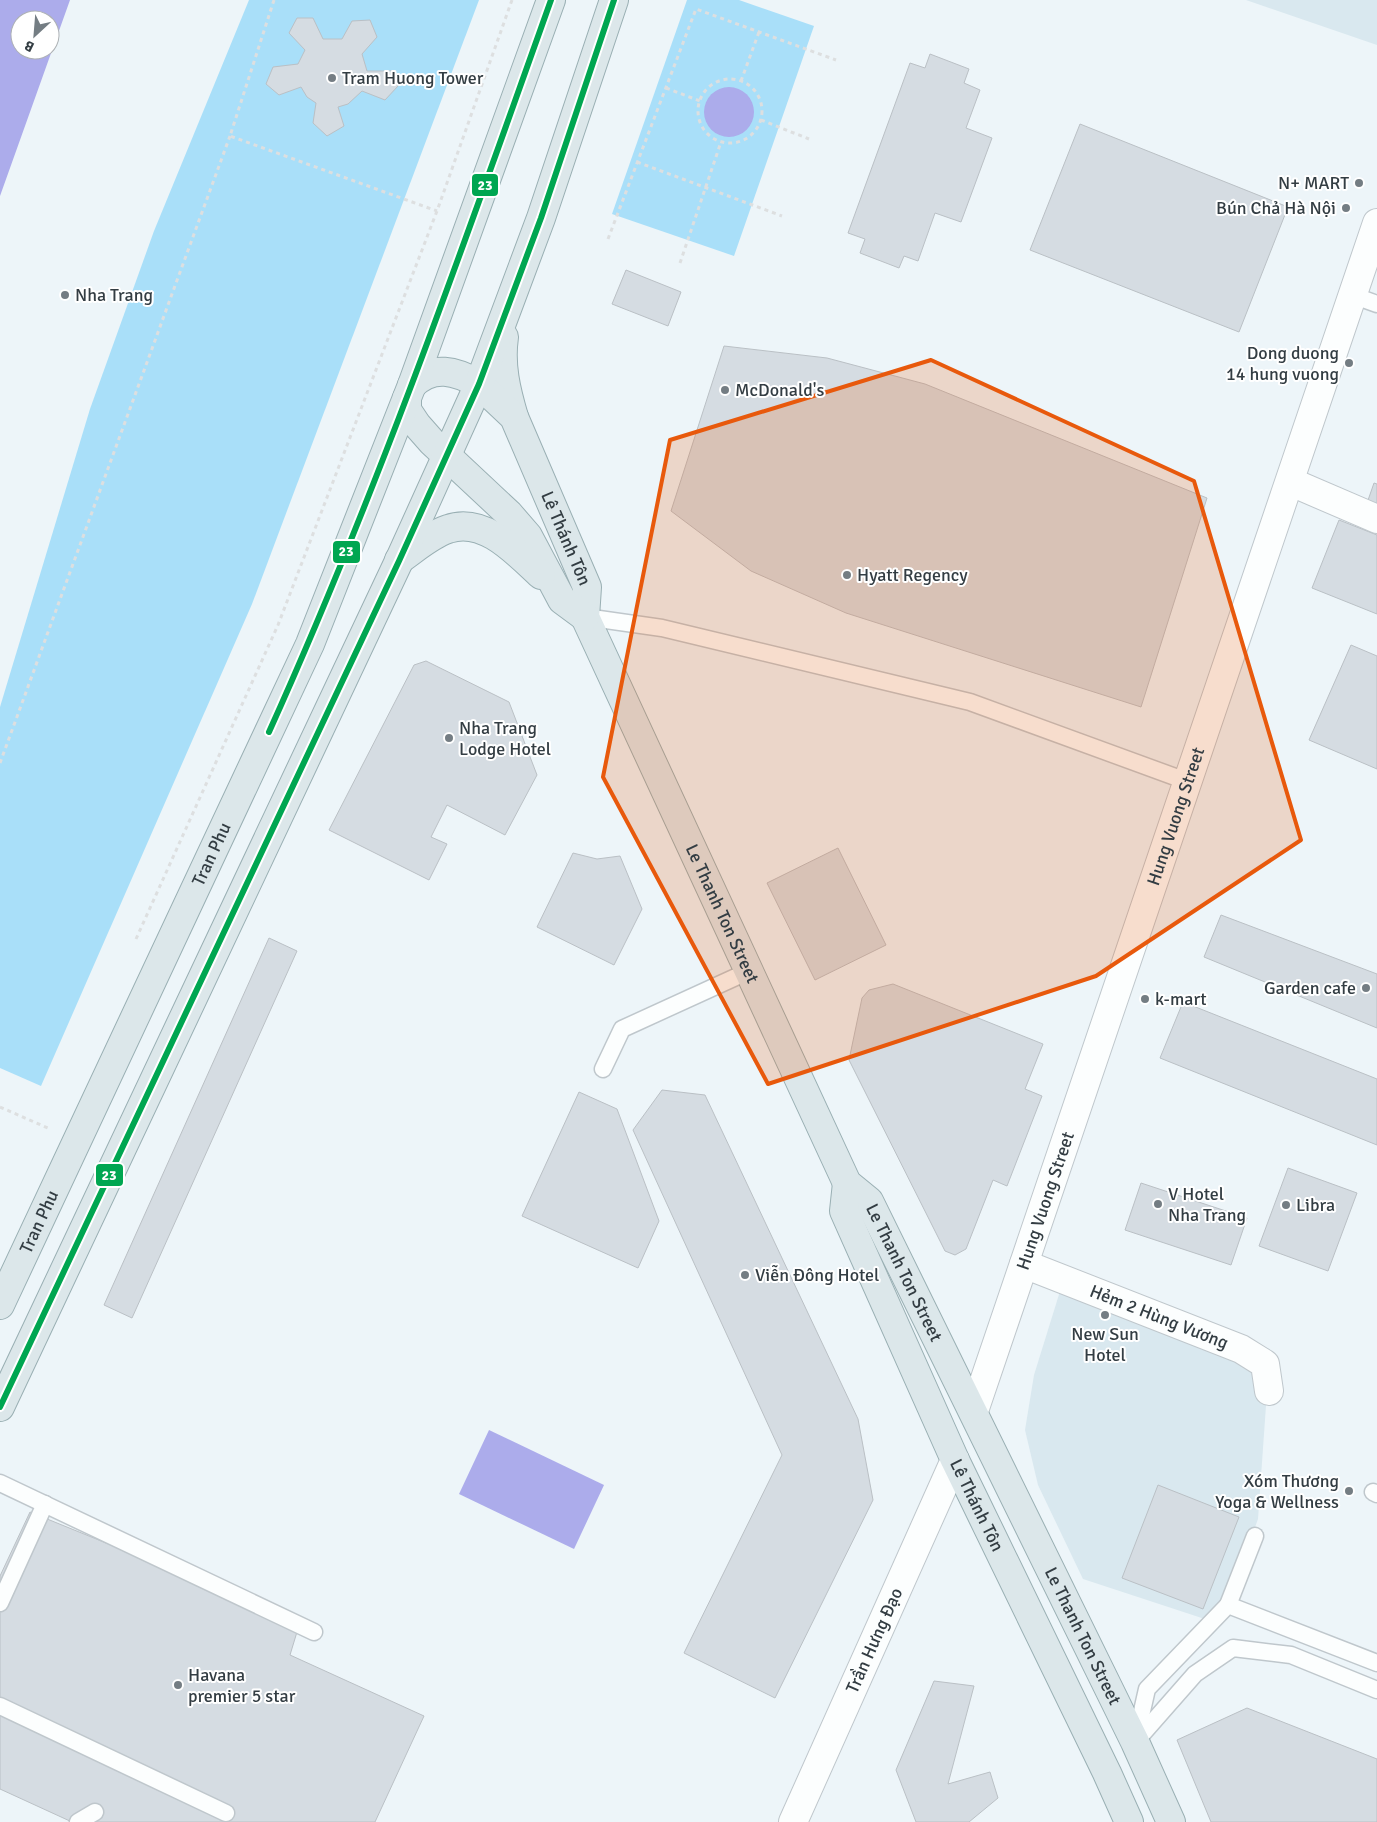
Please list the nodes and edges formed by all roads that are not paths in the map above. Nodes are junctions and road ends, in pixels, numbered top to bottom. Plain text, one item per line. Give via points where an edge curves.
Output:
1 (551, 0) edge
2 (614, 0) edge
3 (1377, 223) edge
4 (1364, 300) edge
5 (506, 317) junction
6 (479, 384) junction
7 (410, 391) junction
8 (514, 417) junction
9 (446, 456) junction
10 (1291, 482) junction
11 (1377, 519) edge
12 (399, 561) junction
13 (551, 584) junction
14 (585, 617) junction
15 (1189, 782) junction
16 (749, 971) junction
17 (603, 1069) dead end
18 (847, 1183) junction
19 (1024, 1264) junction
20 (0, 1304) edge
21 (1270, 1391) dead end
22 (0, 1407) edge
23 (974, 1411) junction
24 (955, 1460) junction
25 (0, 1483) edge
26 (45, 1504) junction
27 (1255, 1536) dead end
28 (0, 1603) edge
29 (1228, 1605) junction
30 (314, 1632) dead end
31 (1377, 1663) edge
32 (1377, 1690) edge
33 (0, 1706) edge
34 (1135, 1742) junction
35 (1105, 1768) junction
36 (95, 1812) dead end
37 (226, 1813) dead end
38 (78, 1822) edge
39 (793, 1822) edge
40 (1128, 1822) edge
41 (1171, 1822) edge

1 - 7 main road, Tran Phu
2 - 5 main road
3 - 4 street, Hung Vuong Street
4 - 10 street, Hung Vuong Street
5 - 6 main road
5 - 8 main road via 501,356
6 - 7 main road via 468,378 436,371 422,375
6 - 8 main road, Lê Thánh Tôn
6 - 9 main road
7 - 9 main road via 407,410
7 - 20 main road, Tran Phu via 310,644
8 - 14 main road, Lê Thánh Tôn via 587,587
9 - 12 main road
9 - 13 main road, Lê Thánh Tôn via 485,490 528,536
10 - 11 street
10 - 15 street, Hung Vuong Street
12 - 13 main road via 450,528 474,527 513,549
12 - 22 main road
13 - 14 main road, Lê Thánh Tôn via 562,600
14 - 15 lane via 662,628 970,702
14 - 16 main road, Le Thanh Ton Street
15 - 19 street, Hung Vuong Street
16 - 17 lane via 622,1029
16 - 18 main road, Le Thanh Ton Street
18 - 23 main road, Le Thanh Ton Street via 869,1201
18 - 24 main road, Lê Thánh Tôn via 844,1211
19 - 21 street, Hẻm 2 Hùng Vương via 1241,1349 1265,1364
19 - 23 street, Hung Vuong Street
23 - 24 main road
23 - 34 main road, Le Thanh Ton Street
24 - 35 main road, Lê Thánh Tôn
24 - 39 street, Trần Hưng Đạo
25 - 26 lane
26 - 28 lane
26 - 30 lane
27 - 29 lane
29 - 31 lane
29 - 34 lane via 1147,1689
32 - 34 lane via 1291,1655 1233,1648 1195,1674
33 - 37 lane
34 - 35 main road
34 - 41 main road, Le Thanh Ton Street
35 - 40 main road, Lê Thánh Tôn
36 - 38 lane

